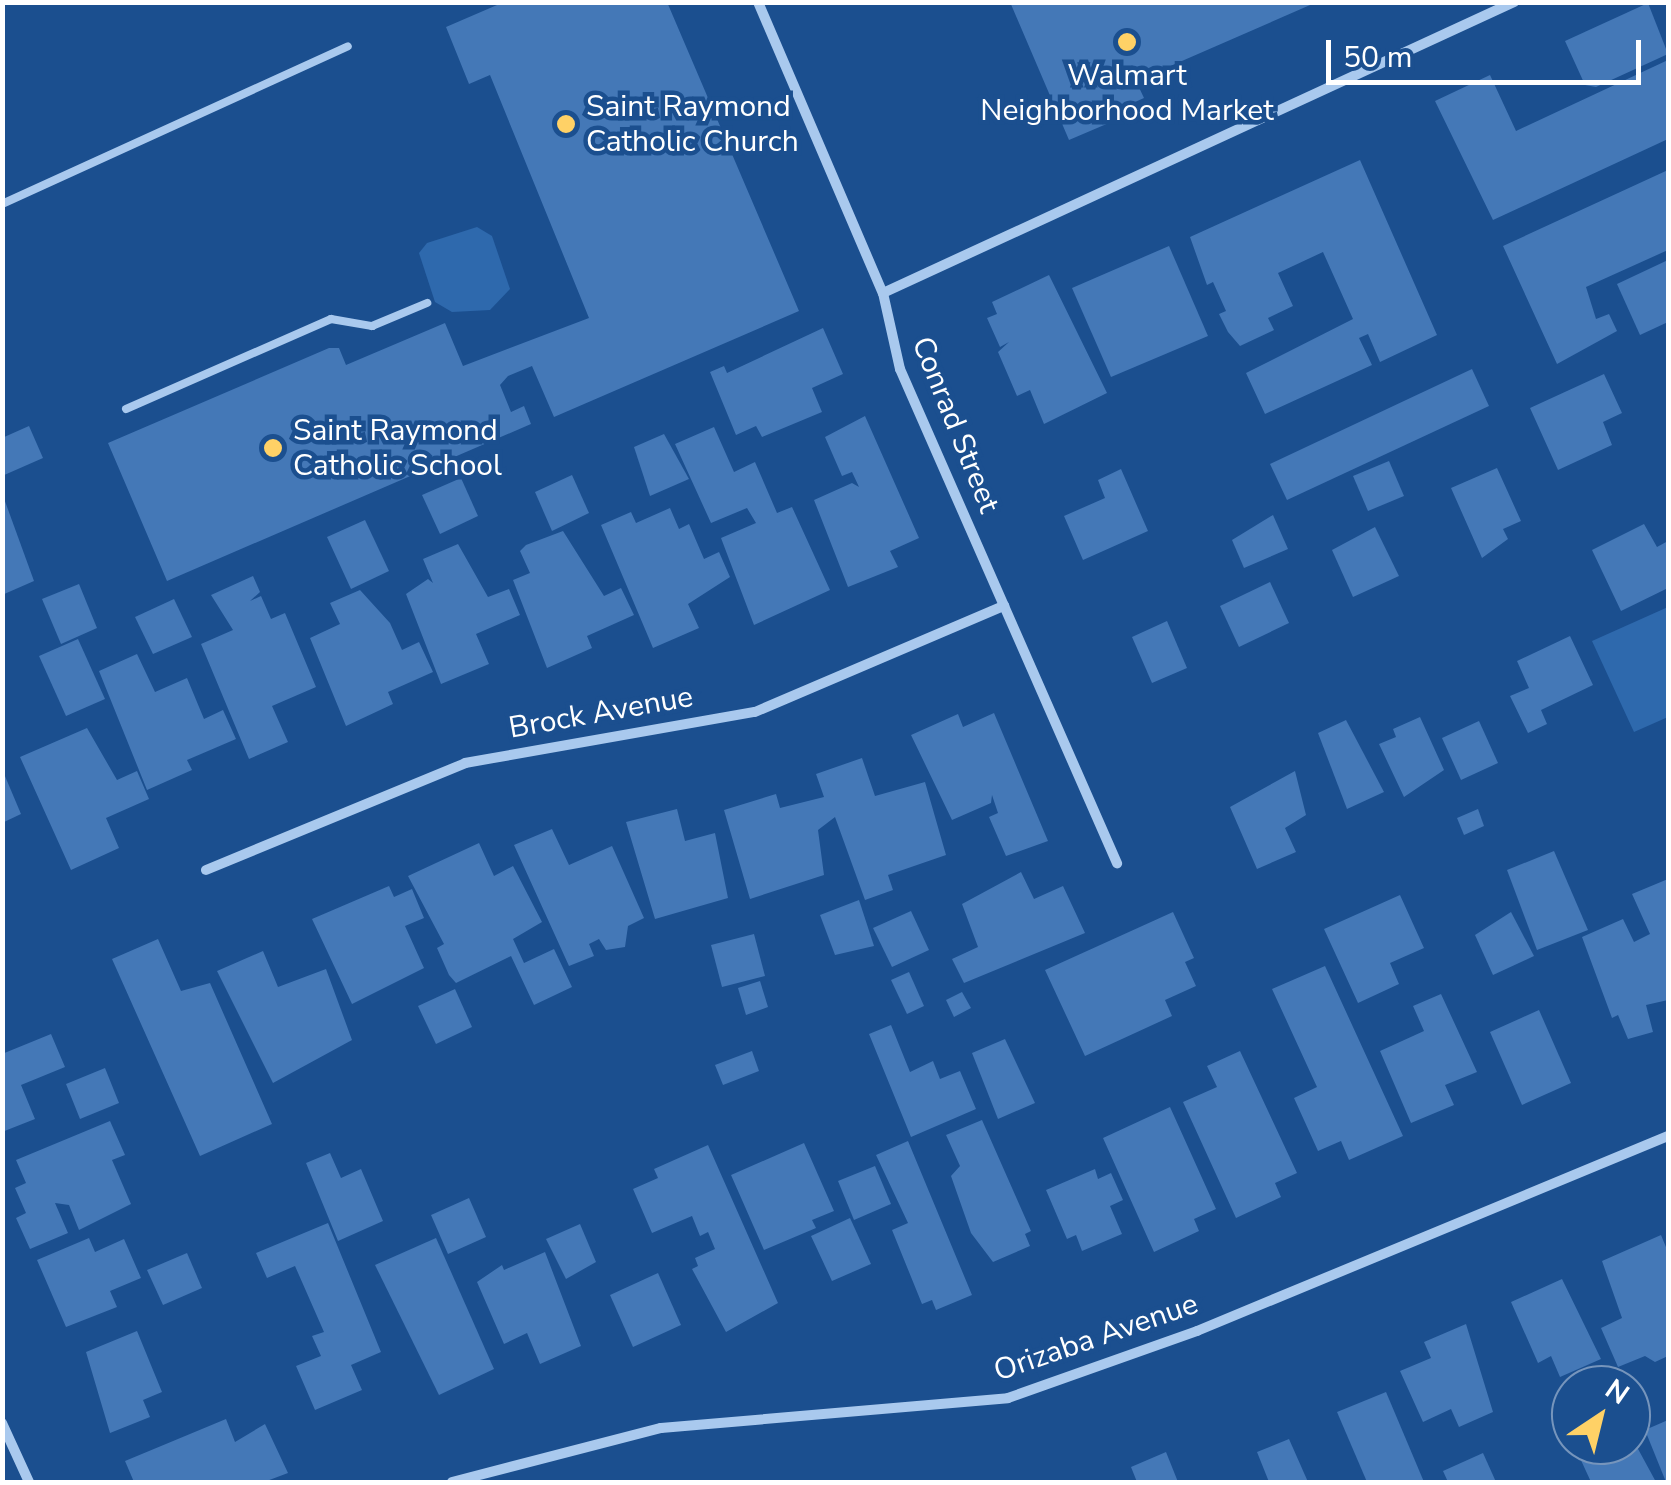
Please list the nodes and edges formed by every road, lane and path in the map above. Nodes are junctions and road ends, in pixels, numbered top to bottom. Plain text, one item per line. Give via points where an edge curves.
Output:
1 (758, 2) edge
2 (1514, 2) edge
3 (348, 46) dead end
4 (2, 204) edge
5 (883, 293) junction
6 (427, 303) dead end
7 (126, 408) dead end
8 (1004, 606) junction
9 (1116, 863) dead end
10 (206, 870) dead end
11 (1668, 1136) edge
12 (2, 1422) edge
13 (29, 1482) edge
14 (452, 1482) edge

1 - 5 street, Conrad Street
2 - 5 street
3 - 4 lane
5 - 8 street, Conrad Street via 900,369
6 - 7 lane via 372,326 332,319
8 - 9 street, Conrad Street
8 - 10 street, Brock Avenue via 755,712 465,763
11 - 14 street, Orizaba Avenue via 1197,1331 1008,1398 661,1428
12 - 13 street

